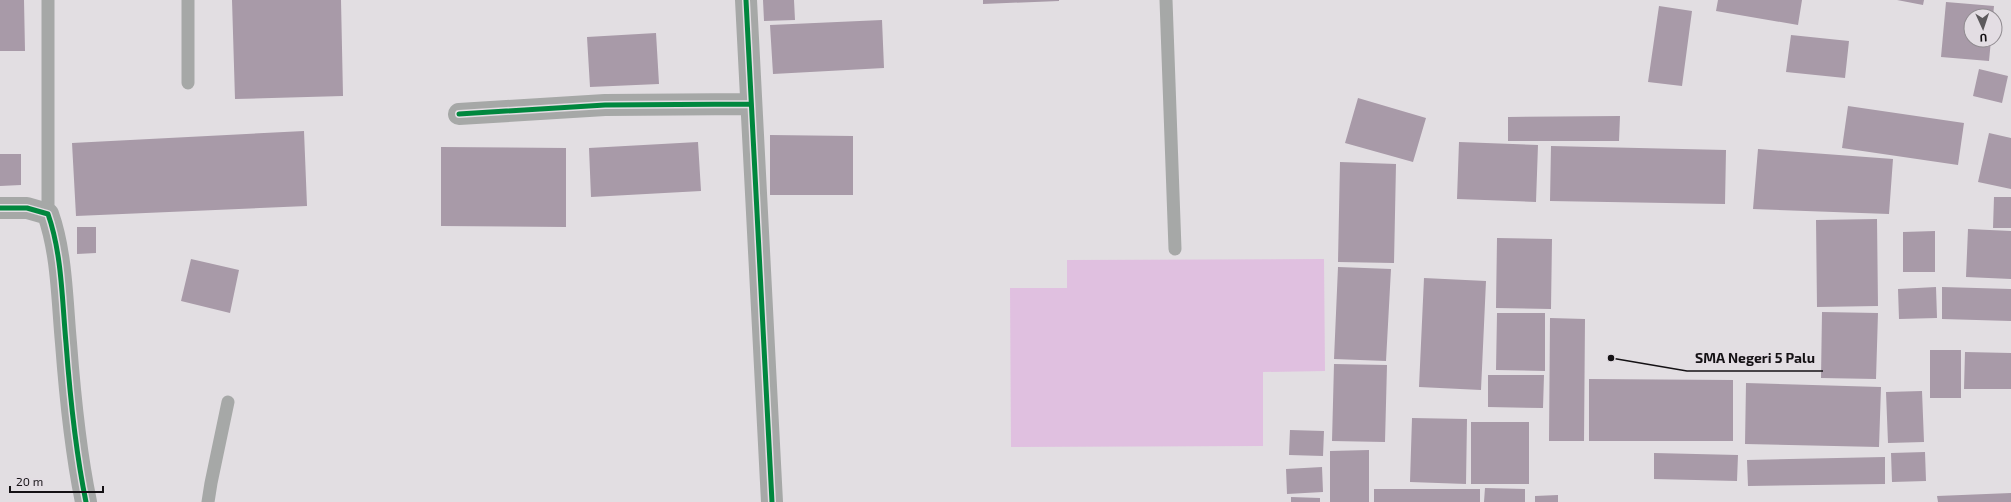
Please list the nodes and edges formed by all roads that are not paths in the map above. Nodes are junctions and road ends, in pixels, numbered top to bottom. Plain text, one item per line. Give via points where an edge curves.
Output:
1 (48, 0) edge
2 (188, 0) edge
3 (746, 0) edge
4 (1166, 0) edge
5 (188, 83) dead end
6 (751, 104) junction
7 (459, 114) dead end
8 (0, 208) edge
9 (48, 214) junction
10 (1175, 249) dead end
11 (228, 402) dead end
12 (86, 502) edge
13 (208, 502) edge
14 (772, 502) edge

1 - 9 lane
2 - 5 lane
3 - 6 street
4 - 10 lane
6 - 7 street via 605,105
6 - 14 street
8 - 9 street via 27,208
9 - 12 street via 56,246 69,390
11 - 13 lane

